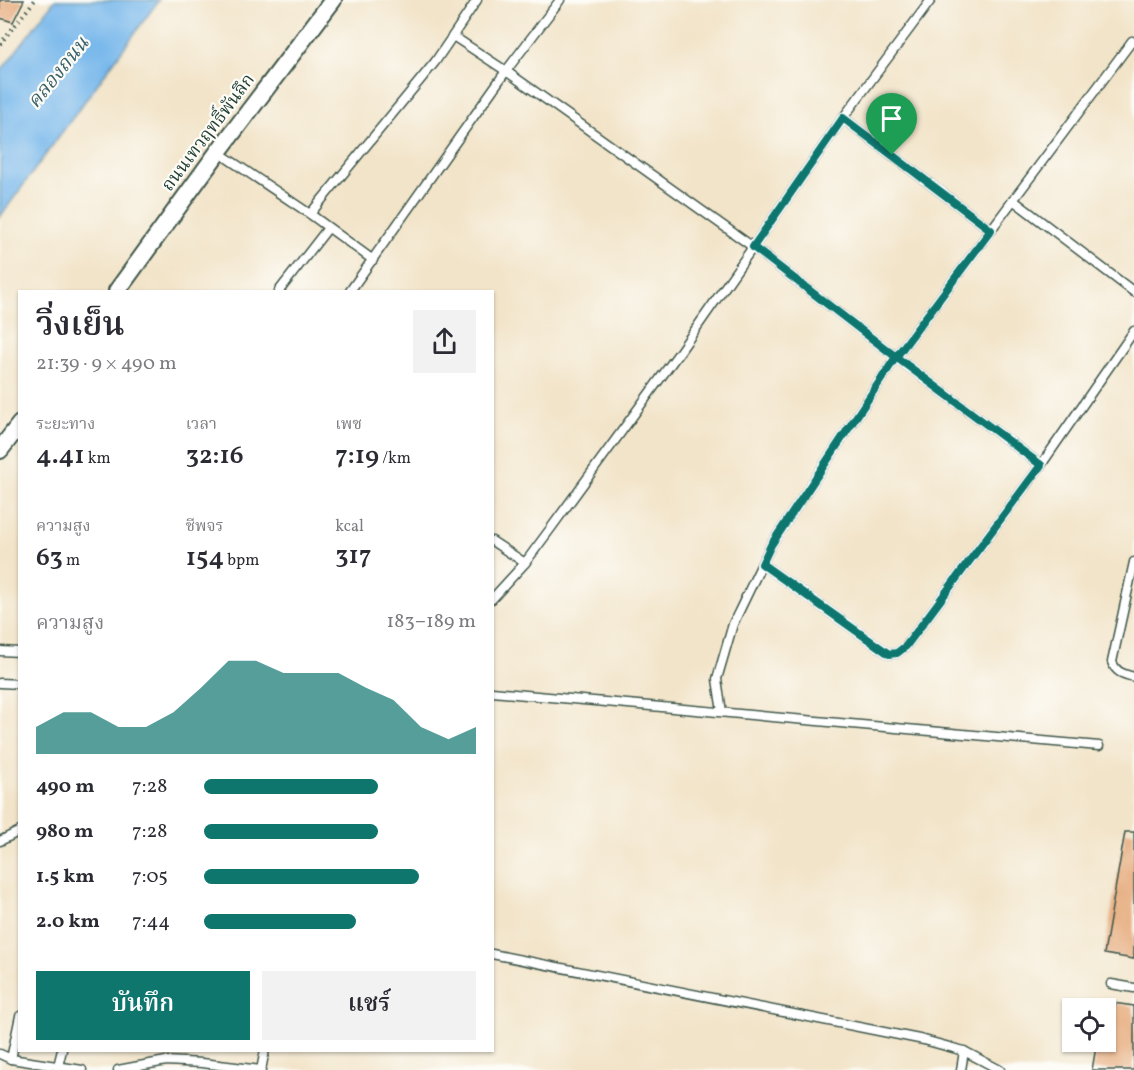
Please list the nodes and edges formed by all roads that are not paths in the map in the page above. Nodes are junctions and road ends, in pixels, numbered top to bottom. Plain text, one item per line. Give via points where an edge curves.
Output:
1 (333, 0) edge
2 (477, 0) edge
3 (560, 0) edge
4 (930, 0) edge
5 (453, 36) junction
6 (1132, 41) dead end
7 (506, 71) junction
8 (843, 118) junction
9 (218, 152) junction
10 (1013, 200) junction
11 (310, 214) junction
12 (328, 228) junction
13 (991, 230) junction
14 (753, 247) junction
15 (373, 260) junction
16 (118, 290) edge
17 (280, 290) edge
18 (351, 290) edge
19 (1134, 292) edge
20 (1134, 331) edge
21 (896, 357) junction
22 (18, 427) edge
23 (0, 450) edge
24 (1041, 465) junction
25 (494, 542) edge
26 (1134, 562) edge
27 (525, 563) junction
28 (762, 564) junction
29 (494, 597) edge
30 (0, 651) edge
31 (18, 652) edge
32 (1134, 677) edge
33 (0, 682) edge
34 (18, 684) edge
35 (494, 692) edge
36 (722, 712) junction
37 (1099, 746) dead end
38 (18, 832) edge
39 (0, 841) edge
40 (494, 954) edge
41 (1111, 984) dead end
42 (1134, 988) edge
43 (18, 1026) edge
44 (964, 1051) junction
45 (62, 1052) edge
46 (265, 1052) edge
47 (0, 1054) edge
48 (11, 1059) junction
49 (58, 1066) junction
50 (82, 1070) edge
51 (118, 1070) edge
52 (261, 1070) edge
53 (961, 1070) edge
54 (1000, 1070) edge

1 - 9 street, ถนนเทวฤทธิ์พันลึก
2 - 5 lane
3 - 7 lane
4 - 8 lane
5 - 7 lane
5 - 11 lane
6 - 10 lane
7 - 14 lane
7 - 15 lane
8 - 13 lane
8 - 14 lane
9 - 11 lane
9 - 16 street, ถนนเทวฤทธิ์พันลึก
10 - 13 lane
10 - 19 lane
11 - 12 lane
12 - 15 lane
12 - 17 lane
13 - 21 lane
14 - 21 lane
14 - 27 lane
15 - 18 lane
20 - 24 lane
21 - 24 lane
21 - 28 lane
22 - 23 street
24 - 28 lane via 897,653 889,654
25 - 27 lane
26 - 32 lane via 1112,662 1120,673
27 - 29 lane
28 - 36 lane via 733,624 717,679
30 - 31 lane
33 - 34 lane
35 - 36 lane
36 - 37 lane
38 - 39 lane
40 - 44 lane
41 - 42 lane
43 - 48 lane
44 - 53 lane
44 - 54 lane
45 - 49 lane
46 - 52 lane
47 - 48 lane
48 - 49 lane
49 - 50 lane
51 - 52 lane via 166,1061

